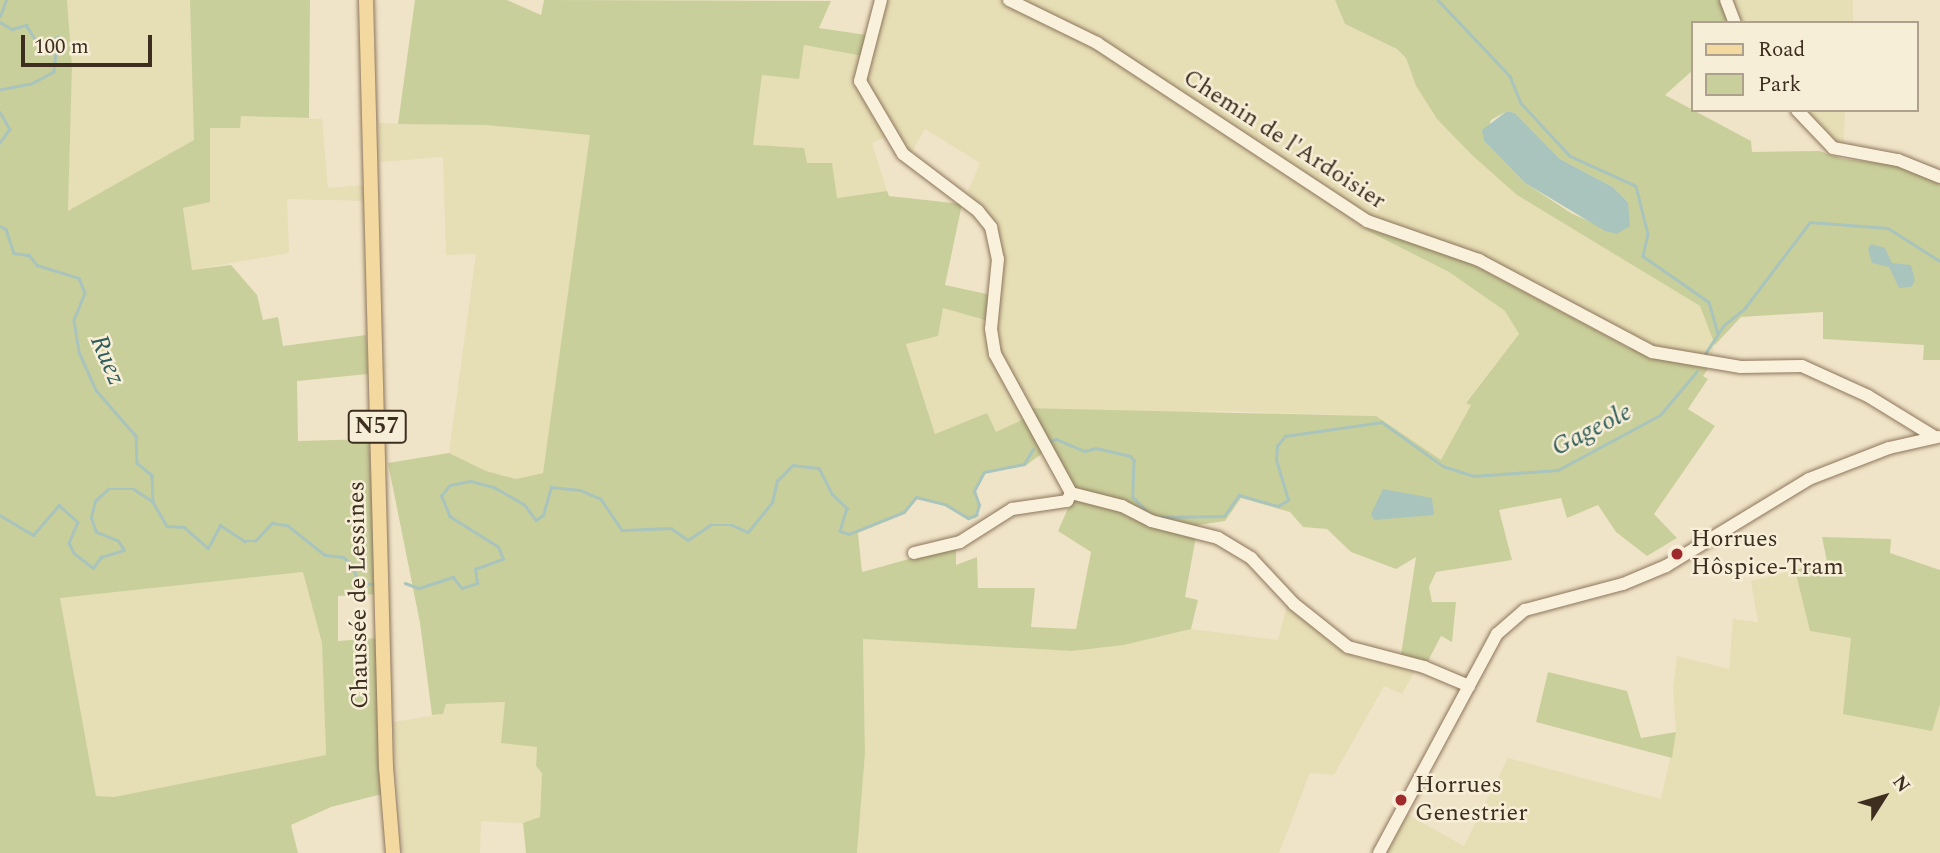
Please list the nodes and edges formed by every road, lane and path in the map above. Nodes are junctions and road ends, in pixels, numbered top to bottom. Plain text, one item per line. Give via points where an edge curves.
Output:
1 (366, 0) edge
2 (881, 0) edge
3 (1009, 0) edge
4 (1726, 0) edge
5 (1734, 21) edge
6 (1799, 112) edge
7 (1940, 177) edge
8 (1936, 437) edge
9 (1072, 493) junction
10 (915, 554) dead end
11 (1469, 686) junction
12 (393, 853) edge
13 (1380, 853) edge

1 - 12 main road, Chaussée de Lessines / N57 via 386,766
2 - 9 street via 860,81 909,161 978,212 991,228 998,258 991,329 995,354
3 - 8 street, Chemin de l'Ardoisier via 1097,43 1367,221 1479,260 1652,352 1741,367 1802,366 1878,401
4 - 5 street
6 - 7 street via 1833,148 1898,160
8 - 11 street via 1809,479 1666,566 1623,584 1525,610 1497,634
9 - 10 street via 1067,501 1012,509 960,542
9 - 11 street via 1114,503 1151,522 1218,538 1251,558 1294,604 1348,647 1424,667
11 - 13 street

